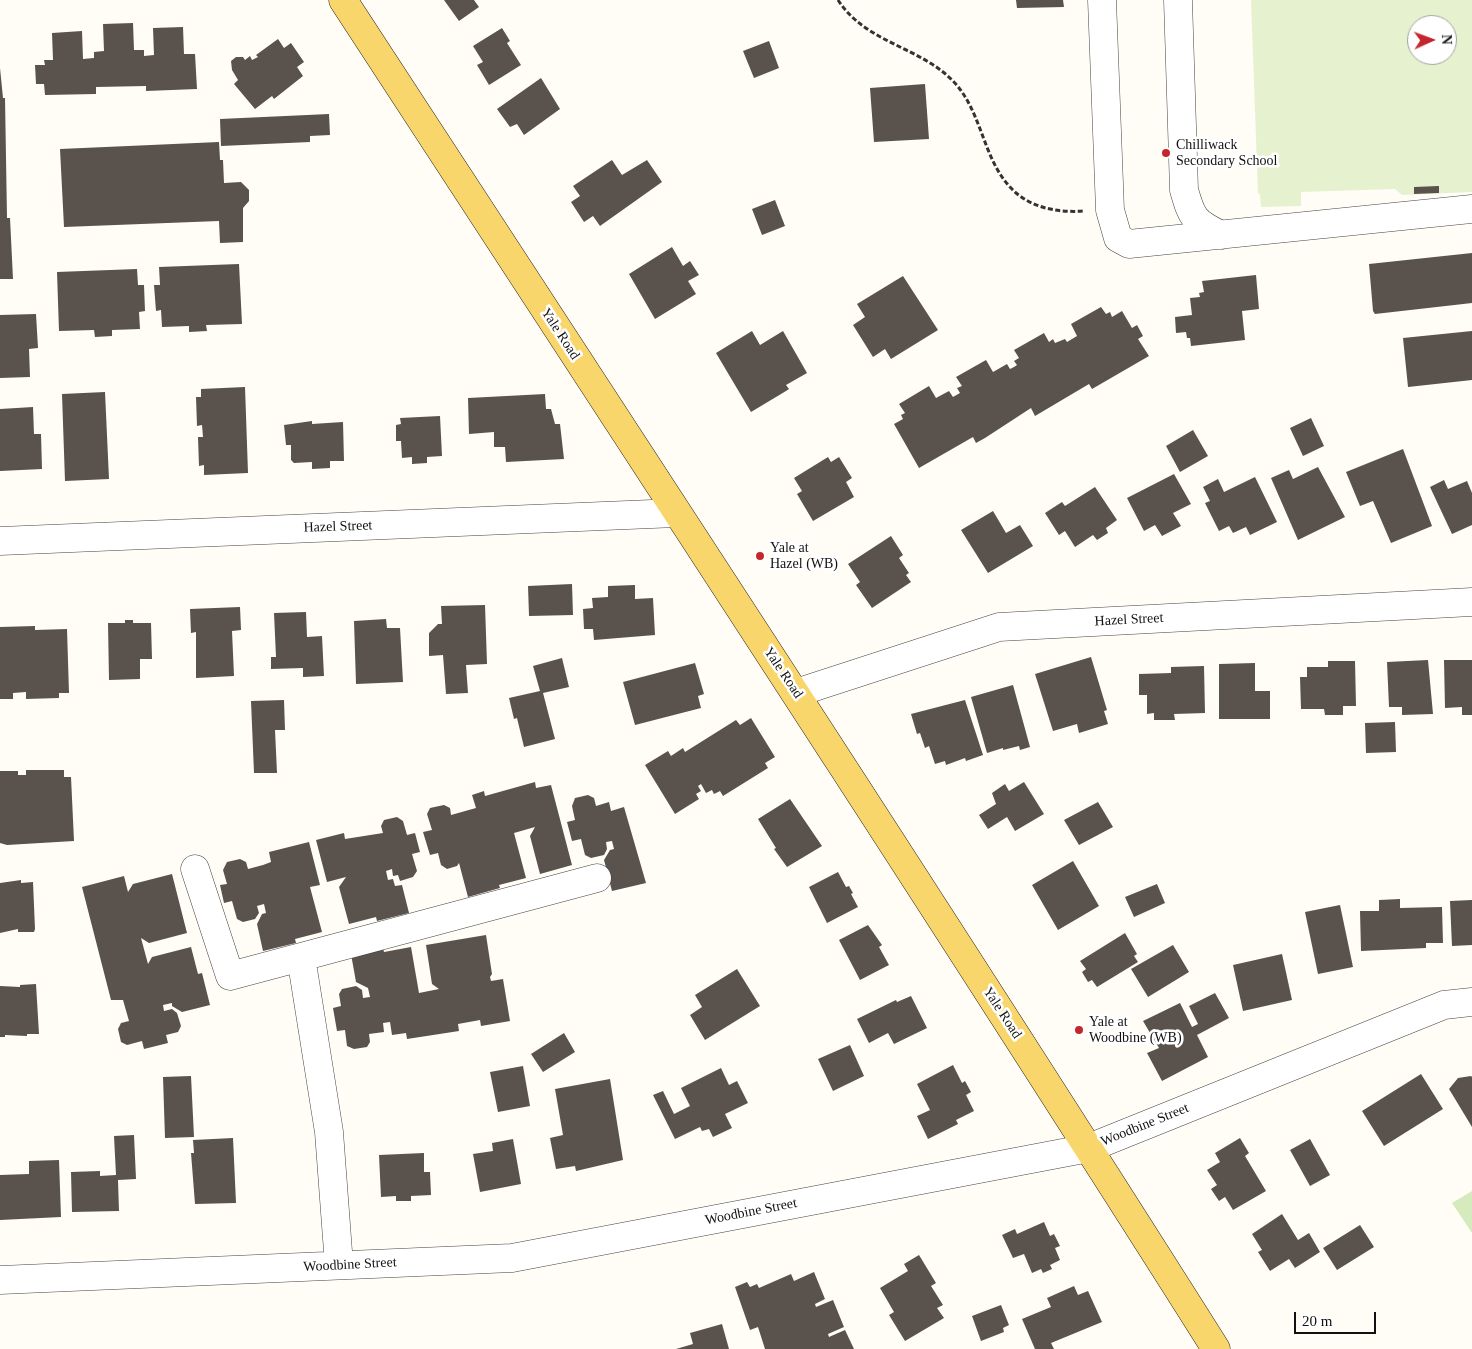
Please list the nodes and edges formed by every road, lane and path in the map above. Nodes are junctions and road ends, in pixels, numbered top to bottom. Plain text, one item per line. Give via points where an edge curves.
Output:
1 (344, 0) edge
2 (838, 0) edge
3 (1102, 0) edge
4 (1178, 0) edge
5 (1472, 209) edge
6 (1110, 210) junction
7 (1221, 235) junction
8 (676, 513) junction
9 (0, 541) edge
10 (1472, 602) edge
11 (796, 693) junction
12 (195, 869) dead end
13 (597, 878) dead end
14 (301, 957) junction
15 (1472, 1002) edge
16 (1089, 1148) junction
17 (339, 1265) junction
18 (0, 1280) edge
19 (1216, 1349) edge

1 - 8 main road, Yale Road
2 - 6 path via 847,14 878,38 930,64 952,80 969,102 993,160 1010,188 1033,204 1059,212
3 - 6 street
4 - 7 street via 1184,190 1192,216
5 - 7 street
6 - 7 street via 1118,238 1129,244
8 - 9 street, Hazel Street
8 - 11 main road, Yale Road
10 - 11 street, Hazel Street via 999,627
11 - 16 main road, Yale Road
12 - 14 street via 230,976
13 - 14 street
14 - 17 street via 329,1132
15 - 16 street, Woodbine Street via 1444,1005
16 - 17 street, Woodbine Street via 512,1258
16 - 19 main road, Yale Road
17 - 18 street, Woodbine Street

